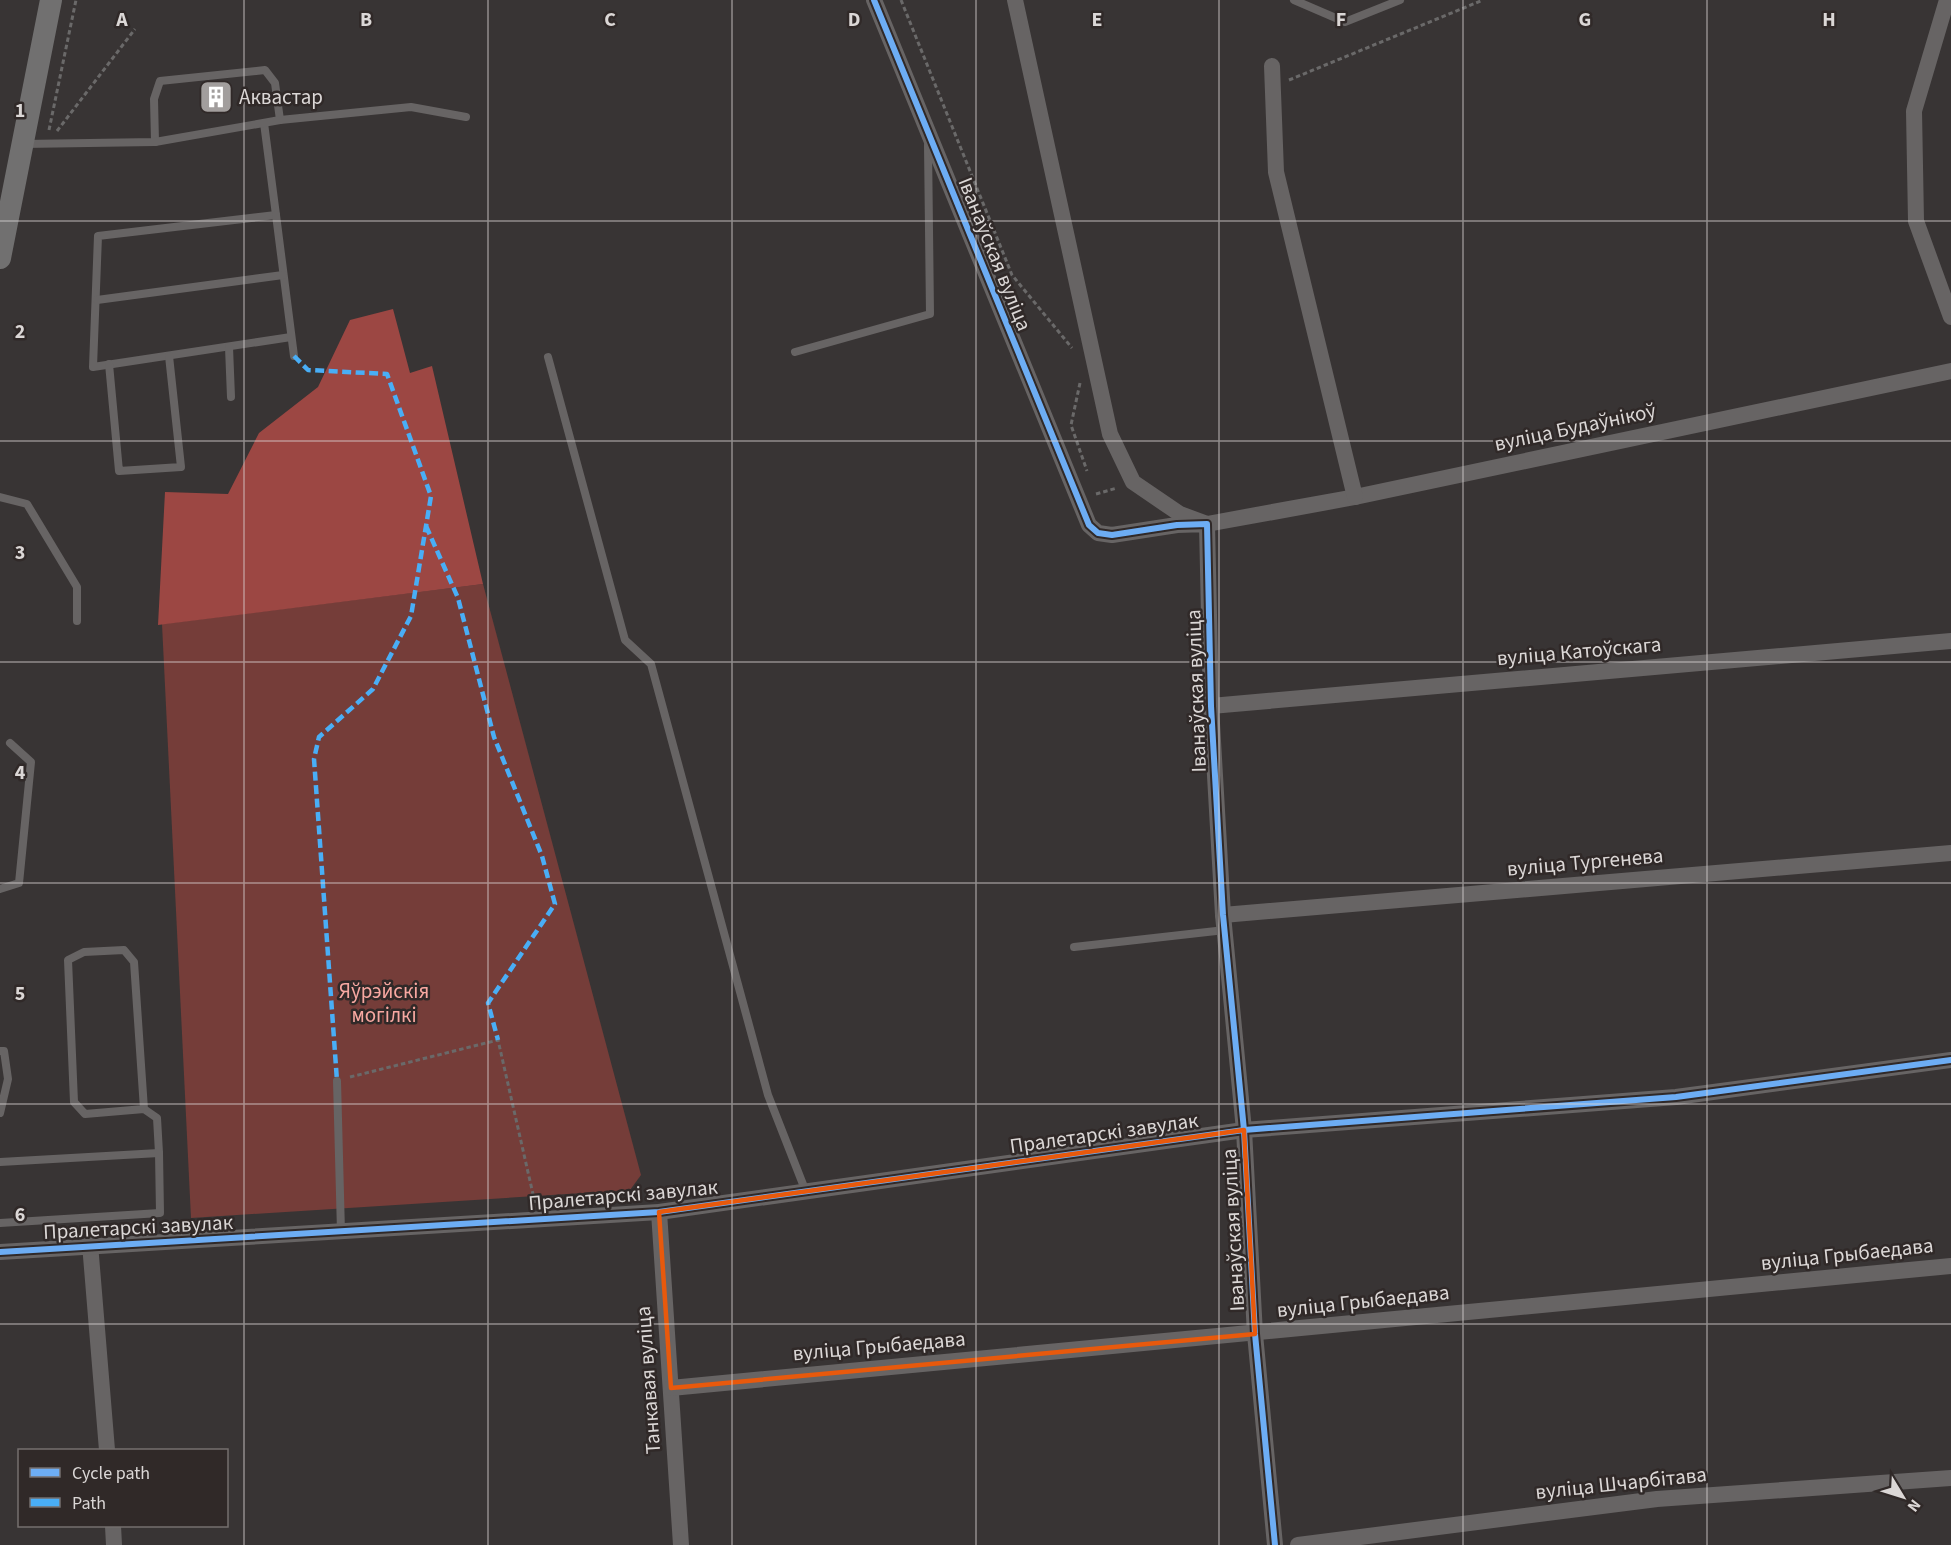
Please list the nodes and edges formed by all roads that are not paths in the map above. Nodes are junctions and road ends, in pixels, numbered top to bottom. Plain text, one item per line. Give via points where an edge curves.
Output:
1 (51, 0) edge
2 (874, 0) edge
3 (1016, 0) edge
4 (1294, 0) edge
5 (1400, 0) edge
6 (1947, 0) edge
7 (1272, 66) dead end
8 (466, 117) dead end
9 (280, 120) junction
10 (264, 123) junction
11 (928, 136) junction
12 (155, 142) junction
13 (22, 144) junction
14 (276, 215) junction
15 (0, 258) edge
16 (282, 275) junction
17 (97, 300) junction
18 (1951, 317) edge
19 (291, 338) junction
20 (229, 347) junction
21 (795, 352) dead end
22 (169, 356) junction
23 (294, 356) dead end
24 (548, 357) dead end
25 (109, 364) junction
26 (1951, 371) edge
27 (231, 397) dead end
28 (0, 497) edge
29 (1355, 497) junction
30 (1208, 524) junction
31 (77, 621) dead end
32 (1951, 641) edge
33 (1211, 706) junction
34 (10, 743) dead end
35 (1951, 853) edge
36 (0, 888) edge
37 (1224, 923) junction
38 (1074, 947) dead end
39 (0, 1051) edge
40 (1951, 1060) edge
41 (337, 1081) road end
42 (144, 1109) junction
43 (0, 1113) edge
44 (1244, 1130) junction
45 (159, 1153) junction
46 (0, 1162) edge
47 (806, 1192) junction
48 (659, 1212) junction
49 (0, 1222) edge
50 (341, 1232) junction
51 (90, 1244) junction
52 (0, 1252) edge
53 (1951, 1266) edge
54 (1255, 1334) junction
55 (671, 1388) junction
56 (107, 1449) edge
57 (1951, 1478) edge
58 (113, 1527) edge
59 (114, 1545) edge
60 (681, 1545) edge
61 (1275, 1545) edge
62 (1298, 1545) edge

1 - 13 street
2 - 11 street, Іванаўская вуліца
3 - 30 street via 1110,434 1133,482 1180,514
4 - 5 lane via 1345,22
6 - 18 street via 1914,111 1916,221
7 - 29 street via 1276,172
8 - 9 lane via 411,107
9 - 10 lane
9 - 12 lane via 275,83 265,70 160,81 154,99
10 - 12 lane
10 - 14 lane
11 - 21 lane via 930,314
11 - 30 street, Іванаўская вуліца via 1089,525 1098,533 1112,536
12 - 13 lane
13 - 15 street
14 - 16 lane
14 - 17 lane via 98,236
16 - 17 lane
16 - 19 lane
17 - 25 lane via 93,367
19 - 20 lane
19 - 23 lane
20 - 22 lane
20 - 27 lane
22 - 25 lane
22 - 25 lane via 181,467 119,471
24 - 47 lane via 625,639 651,664 768,1095
26 - 29 street, вуліца Будаўнікоў
28 - 31 lane via 27,504 77,587
29 - 30 street, вуліца Будаўнікоў
30 - 33 street, Іванаўская вуліца
32 - 33 street, вуліца Катоўскага
33 - 37 street, Іванаўская вуліца
34 - 36 lane via 31,762 20,883
35 - 37 street, вуліца Тургенева
37 - 38 lane
37 - 44 street, Іванаўская вуліца
39 - 43 lane via 4,1051 8,1079
40 - 44 street, Пралетарскі завулак via 1676,1097
41 - 50 lane
42 - 42 lane via 134,962 124,950 84,952 68,960 74,1102 85,1114
42 - 45 lane via 157,1118
44 - 47 street, Пралетарскі завулак
44 - 54 street, Іванаўская вуліца
45 - 46 lane
45 - 49 lane via 160,1213
47 - 48 street, Пралетарскі завулак
48 - 50 street, Пралетарскі завулак
48 - 55 street, Танкавая вуліца
50 - 51 street, Пралетарскі завулак via 153,1244
51 - 52 street, Пралетарскі завулак
51 - 56 street
53 - 54 street, вуліца Грыбаедава
54 - 55 street, вуліца Грыбаедава
54 - 61 street, Іванаўская вуліца
55 - 60 street, Танкавая вуліца
57 - 62 street, вуліца Шчарбітава via 1657,1499
58 - 59 street

